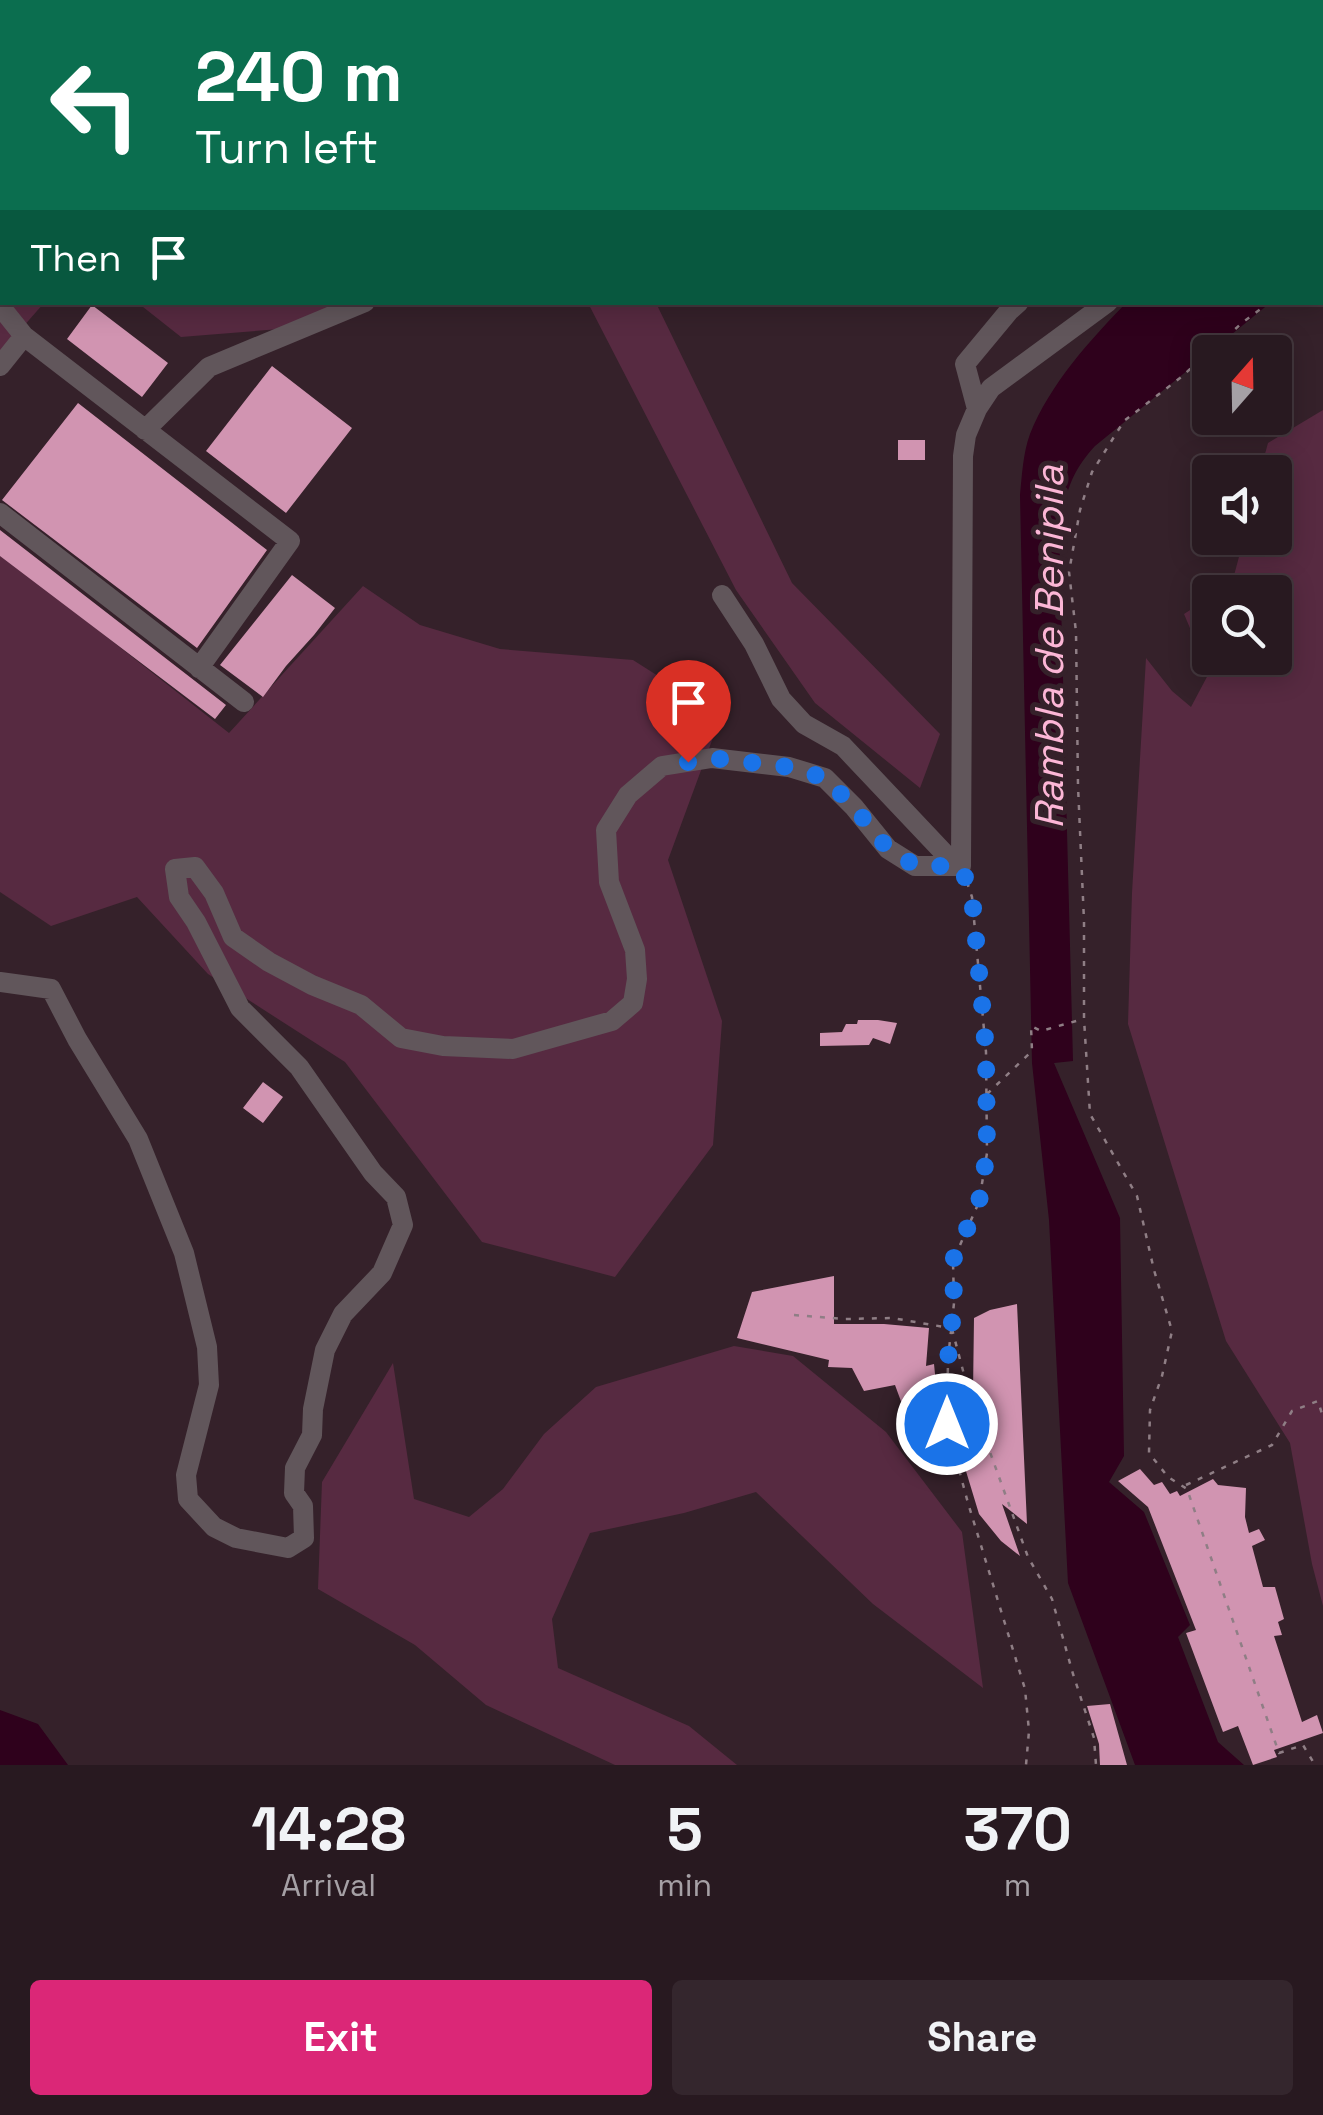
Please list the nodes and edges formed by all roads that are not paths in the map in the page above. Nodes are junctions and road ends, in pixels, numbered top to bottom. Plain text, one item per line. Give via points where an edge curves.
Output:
1 (358, 305) edge
2 (1016, 305) edge
3 (1104, 305) edge
4 (0, 306) edge
5 (24, 336) junction
6 (0, 366) edge
7 (976, 409) junction
8 (145, 430) junction
9 (0, 513) edge
10 (722, 595) dead end
11 (199, 668) junction
12 (244, 702) dead end
13 (961, 866) junction
14 (0, 982) edge

1 - 8 street via 210,367
2 - 7 street via 966,364
3 - 7 street via 1005,376
4 - 5 street
5 - 6 street
5 - 8 street
7 - 13 street via 962,456
8 - 11 street via 290,541
9 - 11 street
10 - 13 street via 781,699 804,724 842,746
11 - 12 street
13 - 14 street via 916,866 888,849 825,778 712,758 662,766 628,795 606,830 608,882 636,950 633,1003 612,1021 513,1049 401,1038 361,1005 283,970 233,937 195,867 176,870 180,897 240,1008 299,1067 396,1197 403,1225 382,1273 343,1314 325,1350 312,1435 295,1468 304,1538 288,1548 236,1538 214,1527 188,1499 186,1476 209,1385 207,1347 184,1253 138,1140 51,988

